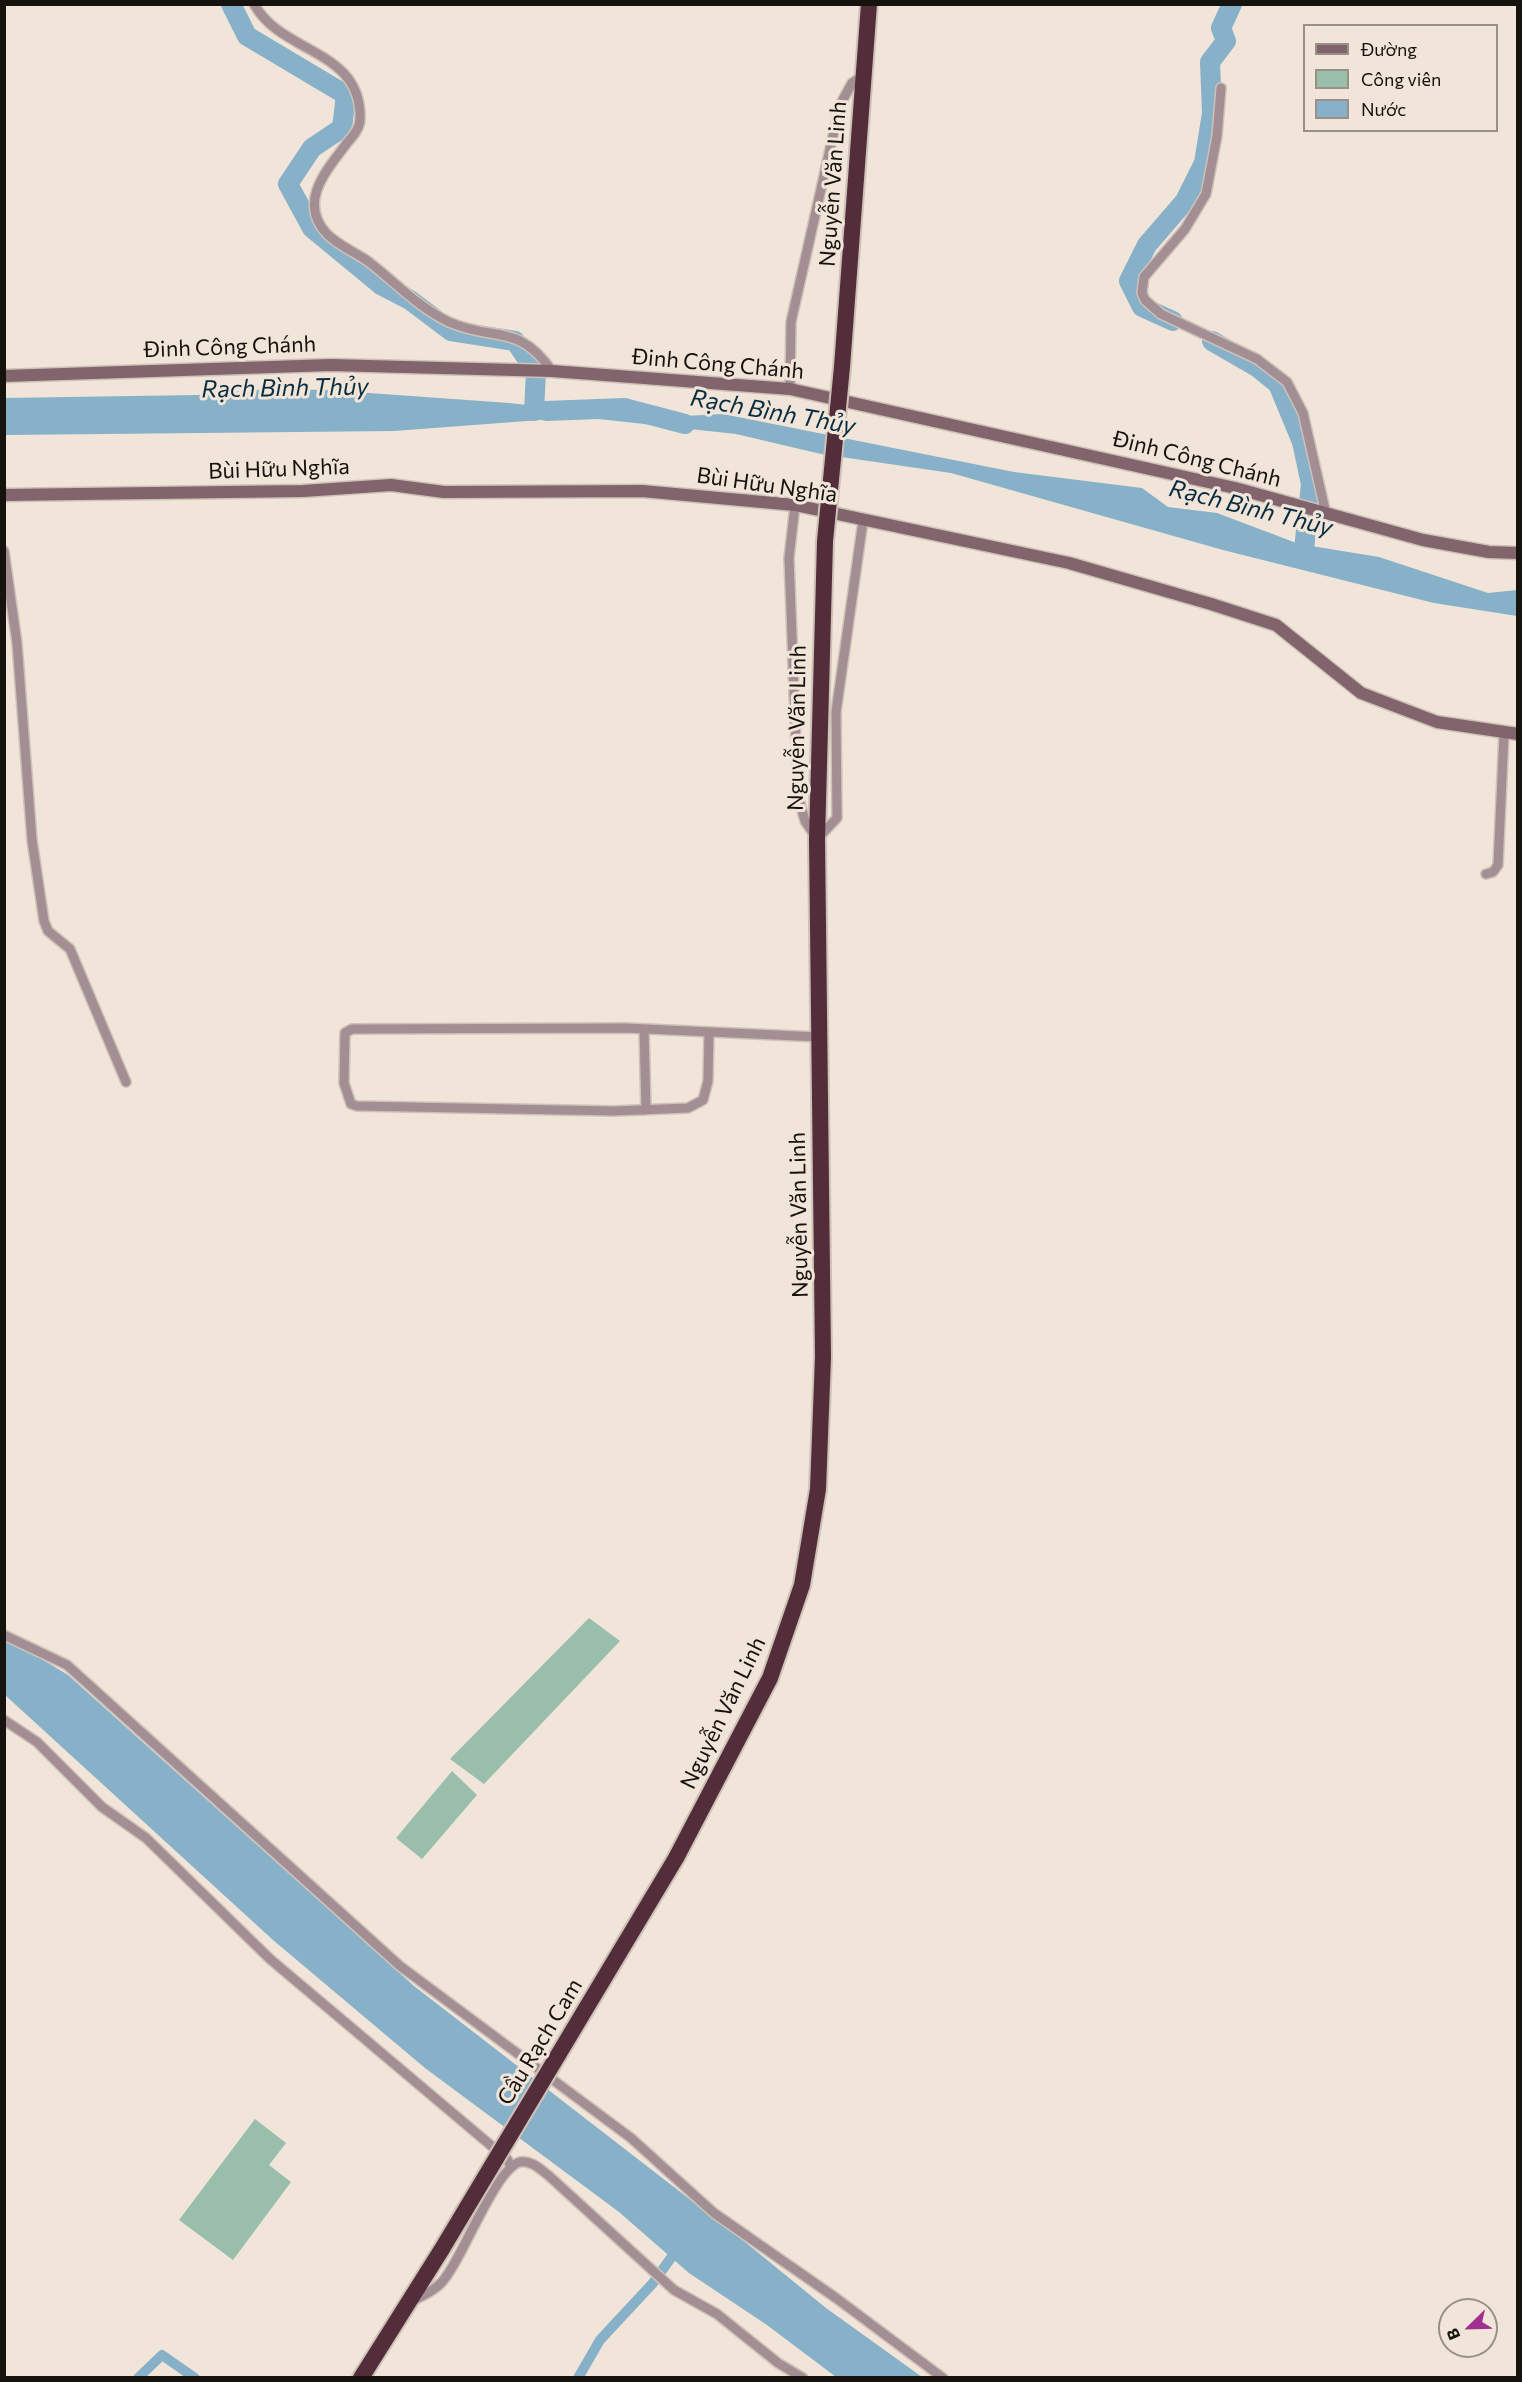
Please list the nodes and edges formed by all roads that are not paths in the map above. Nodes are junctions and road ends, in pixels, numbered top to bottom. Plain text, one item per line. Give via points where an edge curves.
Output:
1 (254, 4) edge
2 (869, 4) edge
3 (863, 76) junction
4 (1221, 88) dead end
5 (547, 371) junction
6 (4, 376) edge
7 (790, 389) junction
8 (4, 495) edge
9 (795, 505) junction
10 (1324, 514) junction
11 (863, 521) junction
12 (4, 552) edge
13 (1518, 553) edge
14 (1504, 734) junction
15 (1518, 734) edge
16 (817, 839) junction
17 (1486, 874) dead end
18 (644, 1029) junction
19 (709, 1032) junction
20 (819, 1037) junction
21 (126, 1082) dead end
22 (646, 1110) junction
23 (4, 1635) edge
24 (4, 1720) edge
25 (676, 1858) joint
26 (511, 2167) junction
27 (407, 2303) junction
28 (361, 2378) edge
29 (803, 2378) edge
30 (943, 2378) edge

1 - 5 street via 266,20 340,67 353,86 360,121 314,195 319,224 337,242 439,316 458,325 513,337 532,348
2 - 3 highway, Nguyễn Văn Linh
3 - 7 street via 852,83 840,105 791,322
3 - 16 highway, Nguyễn Văn Linh, bridge via 825,541
4 - 10 street via 1206,194 1185,229 1144,277 1142,293 1161,314 1257,359 1287,382 1303,413
5 - 6 main road, Đinh Công Chánh via 331,365
5 - 7 main road, Đinh Công Chánh
7 - 10 main road, Đinh Công Chánh via 1235,488
8 - 9 main road, Bùi Hữu Nghĩa via 303,491 391,485 444,492 642,491
9 - 11 main road, Bùi Hữu Nghĩa
9 - 16 street via 789,558 798,796 805,821
10 - 13 main road, Đinh Công Chánh via 1432,542
11 - 14 main road, Bùi Hữu Nghĩa via 1069,563 1276,625 1361,693 1437,722
11 - 16 street via 836,712 837,818
12 - 21 street via 17,644 32,840 44,921 48,931 70,950
14 - 15 main road, Bùi Hữu Nghĩa
14 - 17 street via 1498,865
16 - 20 highway, Nguyễn Văn Linh
18 - 19 street
18 - 22 street
18 - 22 street via 352,1029 345,1033 344,1083 351,1104 357,1107
19 - 20 street
19 - 22 street via 708,1081 703,1100 688,1108
20 - 25 highway, Nguyễn Văn Linh via 823,1357 818,1489 802,1585 770,1678
23 - 30 street via 67,1665 400,1966 631,2138 714,2213
24 - 26 street via 37,1742 102,1807 146,1838 270,1959 448,2108 507,2159
25 - 27 highway, Cầu Rạch Cam, bridge
26 - 27 street via 443,2281
26 - 29 street via 526,2162 537,2166 674,2290 717,2314
27 - 28 highway

